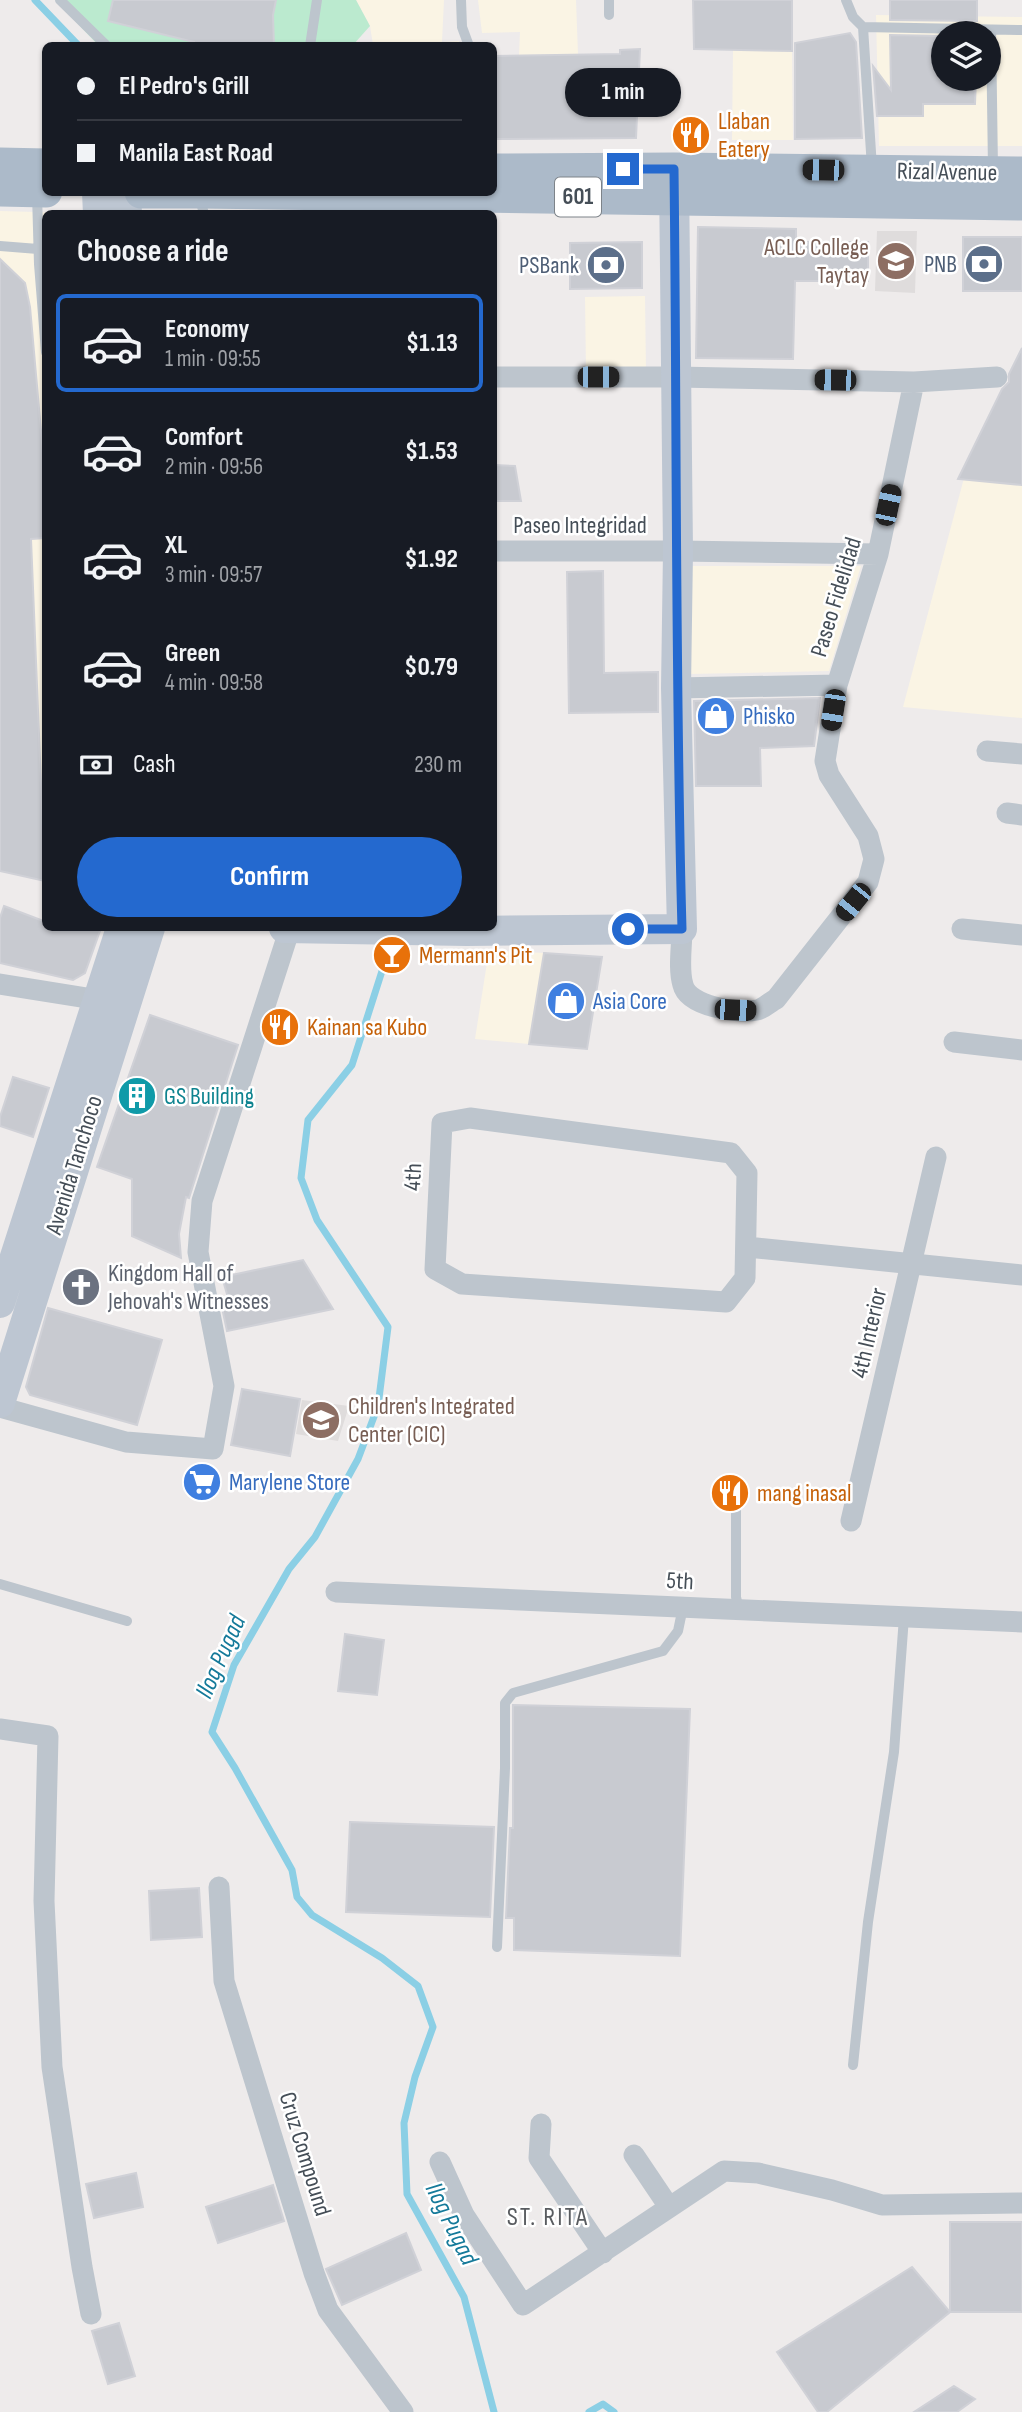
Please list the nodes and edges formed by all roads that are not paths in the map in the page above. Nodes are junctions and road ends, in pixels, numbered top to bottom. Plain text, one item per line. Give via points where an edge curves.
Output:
1 (60, 0) edge
2 (317, 0) edge
3 (461, 0) edge
4 (609, 0) edge
5 (846, 0) edge
6 (609, 15) dead end
7 (863, 27) junction
8 (931, 29) edge
9 (1001, 30) edge
10 (1022, 30) edge
11 (103, 42) edge
12 (311, 42) edge
13 (468, 42) edge
14 (998, 91) edge
15 (0, 164) edge
16 (872, 171) junction
17 (1007, 172) edge
18 (42, 182) edge
19 (42, 182) edge
20 (674, 184) junction
21 (497, 186) edge
22 (0, 190) edge
23 (42, 195) edge
24 (1022, 204) edge
25 (0, 246) edge
26 (38, 249) junction
27 (42, 300) edge
28 (497, 377) edge
29 (677, 377) junction
30 (997, 377) dead end
31 (914, 382) junction
32 (497, 551) edge
33 (678, 551) junction
34 (878, 554) junction
35 (837, 685) junction
36 (676, 688) junction
37 (987, 751) dead end
38 (1022, 754) edge
39 (497, 929) edge
40 (682, 929) junction
41 (962, 929) dead end
42 (121, 931) edge
43 (148, 931) edge
44 (286, 931) edge
45 (1022, 934) edge
46 (0, 984) edge
47 (111, 1002) junction
48 (954, 1041) dead end
49 (1022, 1050) edge
50 (936, 1157) dead end
51 (747, 1247) junction
52 (912, 1263) junction
53 (1022, 1275) edge
54 (0, 1303) edge
55 (0, 1405) edge
56 (736, 1508) dead end
57 (850, 1521) dead end
58 (0, 1584) edge
59 (336, 1592) dead end
60 (683, 1607) junction
61 (738, 1610) junction
62 (904, 1617) junction
63 (127, 1621) dead end
64 (1022, 1622) edge
65 (0, 1729) edge
66 (219, 1887) dead end
67 (497, 1947) dead end
68 (853, 2065) dead end
69 (541, 2124) dead end
70 (634, 2155) dead end
71 (439, 2162) dead end
72 (1022, 2203) edge
73 (669, 2207) junction
74 (603, 2253) junction
75 (91, 2314) dead end
76 (403, 2412) edge

1 - 11 lane
2 - 12 lane
3 - 13 lane
4 - 6 lane
5 - 7 lane
7 - 8 lane
7 - 16 lane
9 - 10 lane
14 - 17 lane
15 - 18 main road
16 - 17 main road, Rizal Avenue / 601
16 - 20 main road, 601
19 - 22 main road
20 - 21 main road, 601
20 - 24 main road, 601
20 - 29 street
23 - 26 lane
25 - 26 lane
26 - 27 lane
28 - 29 street
29 - 31 street
29 - 33 street
30 - 31 street
31 - 34 street, Paseo Fidelidad
32 - 33 street, Paseo Integridad
33 - 34 street, Paseo Integridad
33 - 36 street
34 - 35 street, Paseo Fidelidad
35 - 36 street
35 - 40 street, Paseo Fidelidad via 825,761 868,836 874,859 868,883 776,999 758,1010 702,1004 688,997 682,984
36 - 40 street
37 - 38 street
39 - 40 street
41 - 45 street
42 - 47 street, Avenida Tanchoco
43 - 47 street, Avenida Tanchoco
44 - 55 street via 202,1201 198,1252 224,1386 213,1450 126,1441
46 - 47 street
47 - 54 street, Avenida Tanchoco
47 - 55 street, Avenida Tanchoco
48 - 49 street
50 - 52 street, 4th Interior
51 - 51 street, 4th via 747,1173 731,1153 470,1118 442,1123 435,1269 462,1284 726,1302 744,1279
51 - 52 street
52 - 53 street
52 - 57 street, 4th Interior
56 - 61 lane
58 - 63 lane
59 - 60 street, 5th
60 - 61 street, 5th
60 - 67 lane via 678,1631 663,1651 513,1693 505,1703
61 - 62 street, 5th
62 - 64 street, 5th
62 - 68 lane via 894,1752 868,1923
65 - 75 street via 48,1736 44,1901 52,2067
66 - 76 street, Cruz Compound via 224,1981 314,2273 328,2311
69 - 74 street via 539,2158
70 - 73 street
71 - 74 street via 464,2215 523,2305
72 - 73 street via 882,2205 758,2172 723,2171
73 - 74 street

